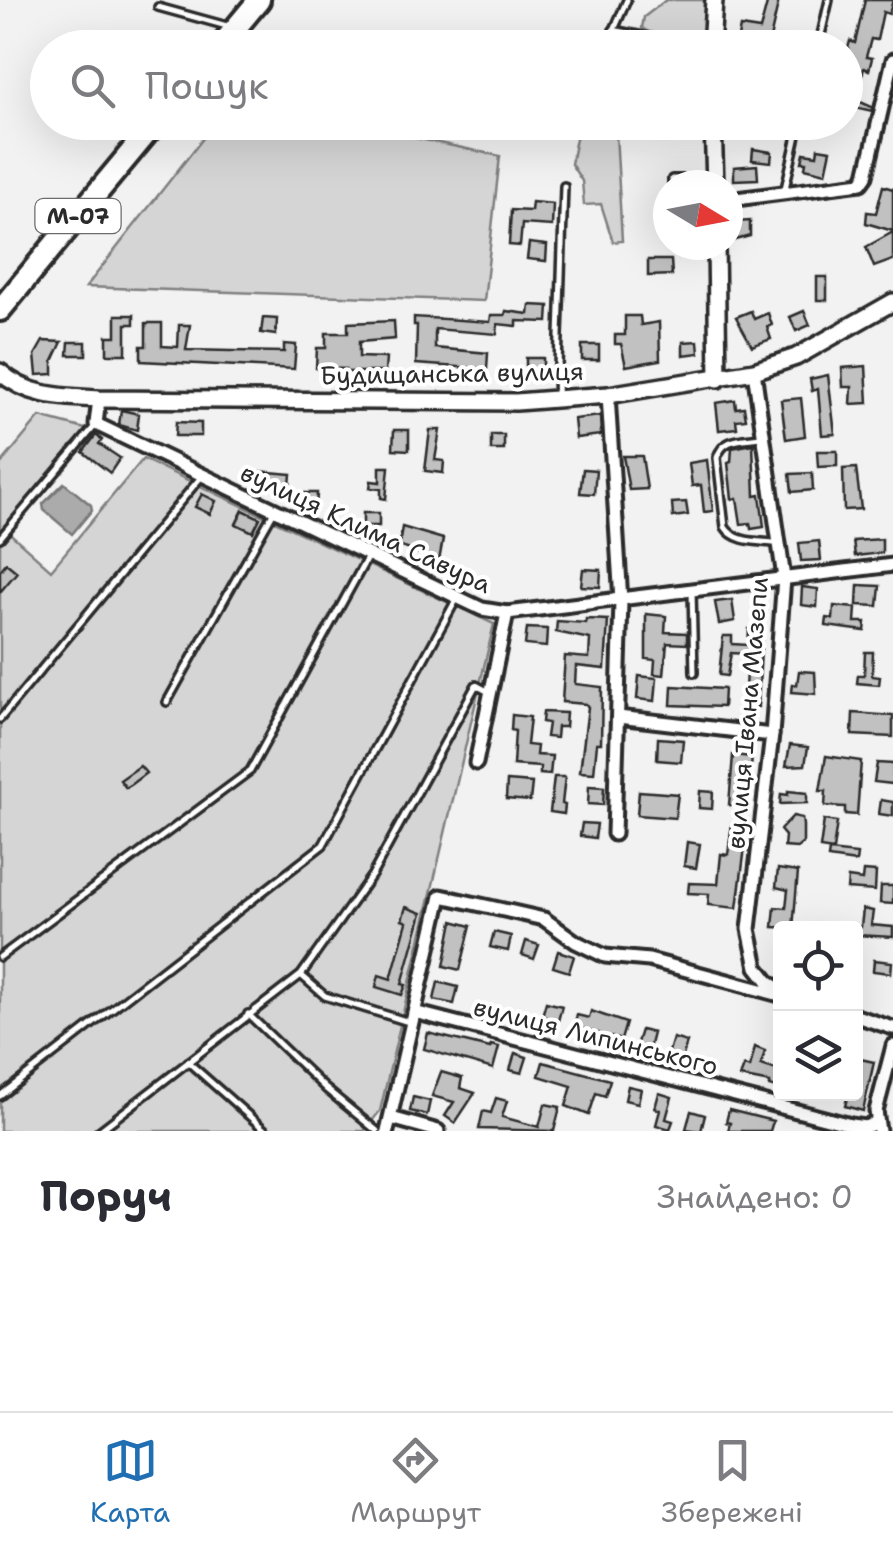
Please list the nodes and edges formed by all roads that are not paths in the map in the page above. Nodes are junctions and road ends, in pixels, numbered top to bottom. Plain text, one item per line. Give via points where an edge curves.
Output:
1 (258, 0) edge
2 (627, 0) edge
3 (714, 0) edge
4 (828, 0) edge
5 (158, 7) dead end
6 (235, 29) joint
7 (613, 30) edge
8 (712, 30) edge
9 (822, 30) edge
10 (893, 60) edge
11 (141, 140) edge
12 (714, 140) edge
13 (796, 140) edge
14 (715, 170) edge
15 (564, 186) dead end
16 (784, 193) junction
17 (743, 198) edge
18 (716, 260) edge
19 (893, 302) edge
20 (0, 310) edge
21 (754, 371) junction
22 (0, 372) edge
23 (718, 379) junction
24 (608, 395) junction
25 (98, 399) junction
26 (557, 400) junction
27 (96, 424) junction
28 (764, 437) junction
29 (201, 477) junction
30 (274, 511) junction
31 (0, 538) edge
32 (777, 543) junction
33 (368, 555) junction
34 (893, 565) edge
35 (784, 578) junction
36 (692, 591) junction
37 (458, 597) junction
38 (621, 600) junction
39 (507, 613) junction
40 (694, 673) dead end
41 (491, 694) junction
42 (167, 702) dead end
43 (0, 718) edge
44 (618, 718) junction
45 (772, 735) junction
46 (476, 763) dead end
47 (614, 834) dead end
48 (0, 957) edge
49 (300, 975) junction
50 (773, 986) edge
51 (773, 990) edge
52 (248, 1014) junction
53 (413, 1018) junction
54 (863, 1018) edge
55 (893, 1028) edge
56 (893, 1046) edge
57 (188, 1062) junction
58 (888, 1080) edge
59 (0, 1096) edge
60 (389, 1125) edge
61 (877, 1127) edge
62 (99, 1131) edge
63 (266, 1131) edge
64 (377, 1131) edge
65 (438, 1131) edge

1 - 6 highway
2 - 7 lane
3 - 8 street
4 - 9 lane
5 - 6 lane
10 - 16 street via 866,176 860,183
11 - 20 highway, М-07
12 - 14 street
13 - 16 lane
15 - 26 lane
16 - 17 street
18 - 23 street
19 - 21 street, Будищанська вулиця via 796,356
21 - 23 street, Будищанська вулиця
21 - 28 street, вулиця Івана Мазепи
22 - 25 street, Будищанська вулиця via 31,392
23 - 24 street, Будищанська вулиця
24 - 26 street, Будищанська вулиця
24 - 38 street
25 - 26 street, Будищанська вулиця
25 - 27 street
27 - 29 street, вулиця Клима Савура
27 - 31 lane
28 - 32 street, вулиця Івана Мазепи
28 - 32 lane via 720,448 725,528 740,539
29 - 30 street, вулиця Клима Савура
29 - 43 lane
30 - 33 street, вулиця Клима Савура
30 - 42 lane
32 - 35 street, вулиця Івана Мазепи
33 - 37 street, вулиця Клима Савура
33 - 48 lane via 250,771
34 - 35 street, вулиця Клима Савура
35 - 36 street, вулиця Клима Савура
35 - 45 street, вулиця Івана Мазепи
36 - 38 street, вулиця Клима Савура
36 - 40 lane
37 - 39 street, вулиця Клима Савура
37 - 59 lane via 323,844
38 - 39 street, вулиця Клима Савура
38 - 44 street
39 - 41 street
41 - 46 street
41 - 49 lane via 476,685 372,876
44 - 45 street
44 - 47 street
45 - 50 street, вулиця Івана Мазепи via 749,929 757,967
49 - 52 lane
49 - 53 lane via 325,996
51 - 53 street via 605,956 544,919 441,896
52 - 57 lane
52 - 64 lane
53 - 60 street
53 - 61 street, вулиця Липинського
54 - 55 street
56 - 58 street
57 - 62 lane
57 - 63 lane
58 - 61 street
60 - 65 street

